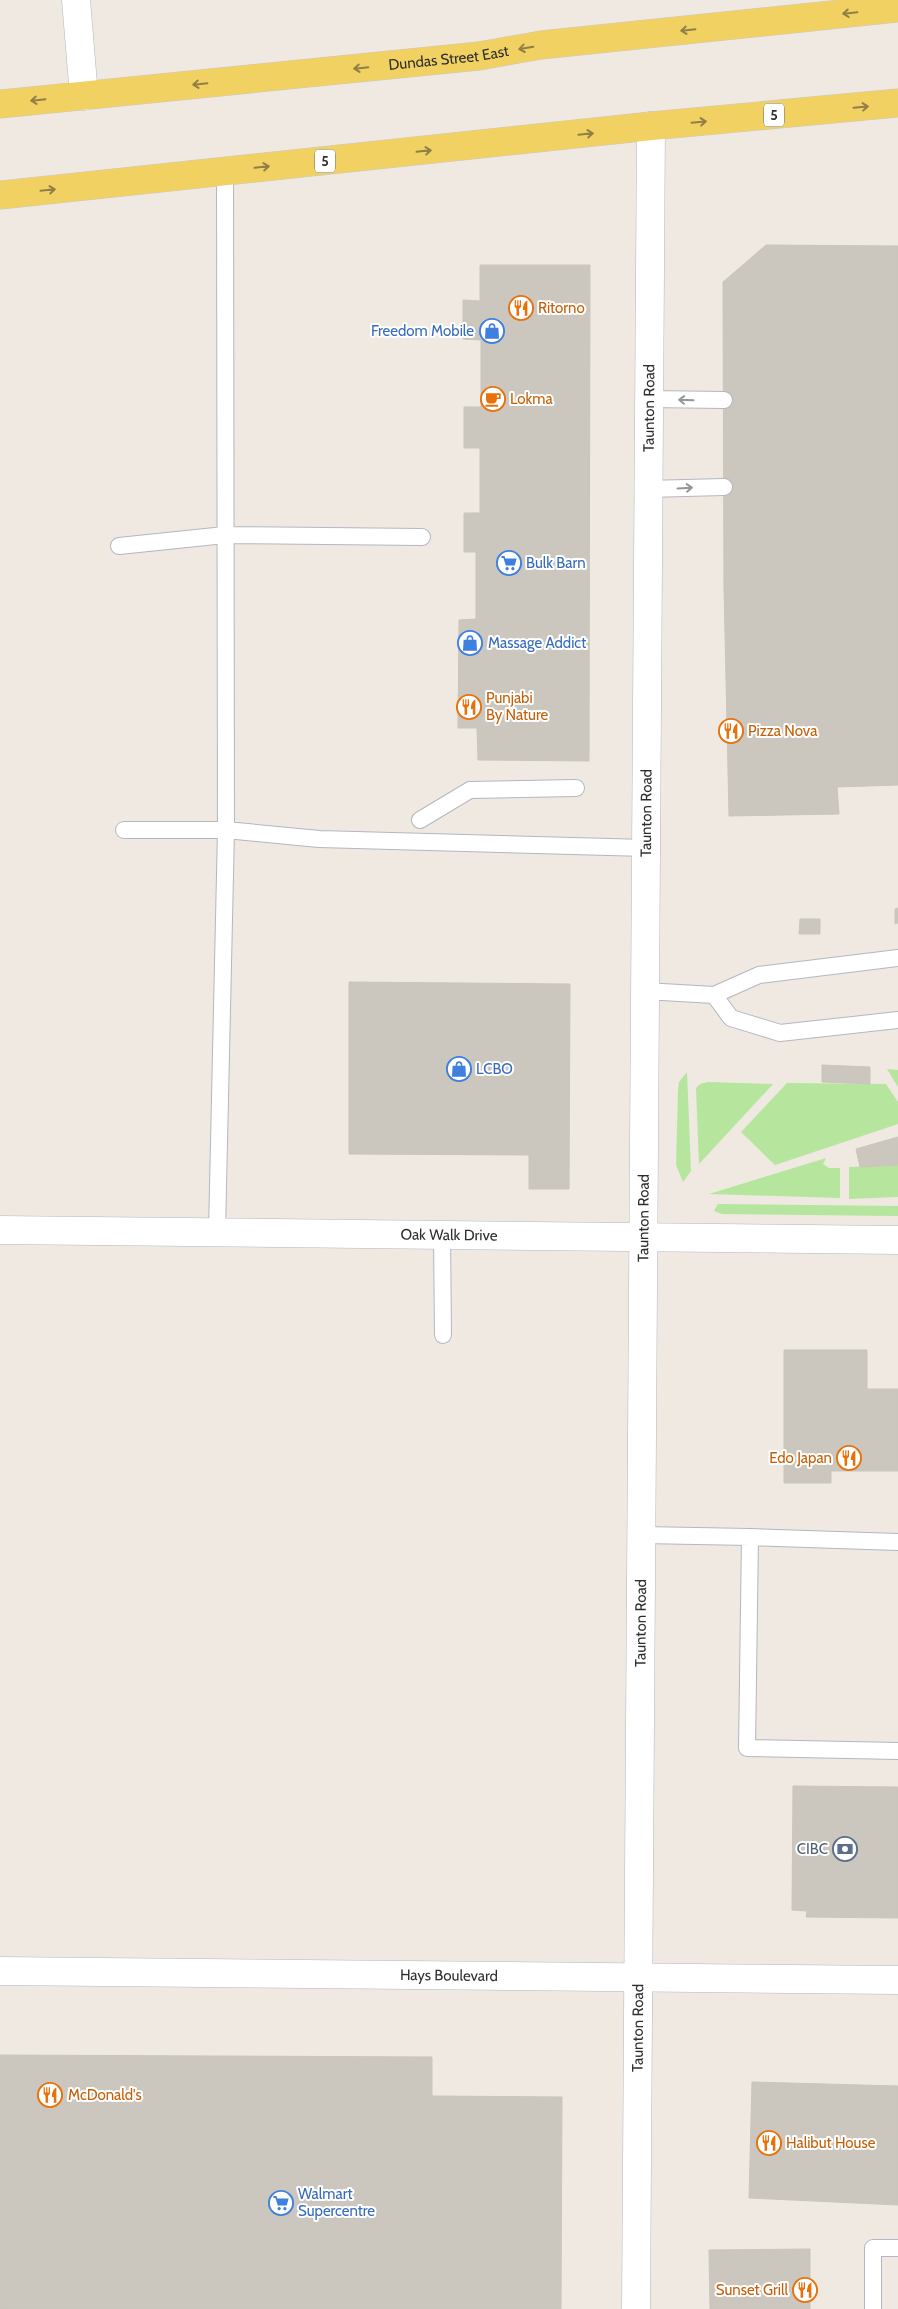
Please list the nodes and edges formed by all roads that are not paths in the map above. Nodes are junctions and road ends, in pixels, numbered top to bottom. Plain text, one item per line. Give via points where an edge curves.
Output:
1 (76, 0) edge
2 (898, 8) edge
3 (84, 96) junction
4 (898, 103) edge
5 (0, 104) edge
6 (651, 126) junction
7 (225, 171) junction
8 (0, 195) edge
9 (649, 399) junction
10 (724, 400) dead end
11 (724, 487) dead end
12 (647, 489) junction
13 (225, 535) junction
14 (422, 537) dead end
15 (119, 546) dead end
16 (576, 788) dead end
17 (420, 820) dead end
18 (124, 830) dead end
19 (226, 830) junction
20 (646, 848) junction
21 (898, 958) edge
22 (645, 991) junction
23 (714, 995) junction
24 (898, 1020) edge
25 (0, 1230) edge
26 (217, 1232) junction
27 (442, 1234) junction
28 (643, 1236) junction
29 (898, 1240) edge
30 (443, 1335) dead end
31 (642, 1535) junction
32 (750, 1536) junction
33 (898, 1542) edge
34 (898, 1751) edge
35 (0, 1972) edge
36 (639, 1978) junction
37 (898, 1980) edge
38 (898, 2248) edge
39 (636, 2309) edge
40 (873, 2309) edge

1 - 3 street
2 -> 3 main road, Dundas Street East via 542,45 480,56
3 -> 5 main road, Dundas Street East
6 -> 4 main road, 5
7 -> 6 main road, 5
6 - 9 street, Taunton Road
8 -> 7 main road, 5
7 - 13 lane
10 -> 9 lane
9 - 12 street, Taunton Road
12 -> 11 lane
12 - 20 street, Taunton Road
13 - 14 lane
13 - 15 lane
13 - 19 lane
16 - 17 lane via 470,790
18 - 19 lane
19 - 20 lane via 319,839
19 - 26 lane
20 - 22 street, Taunton Road
21 - 23 lane via 759,975
22 - 23 lane
22 - 28 street, Taunton Road
23 - 24 lane via 731,1018 780,1033
25 - 26 street, Oak Walk Drive
26 - 27 street, Oak Walk Drive
27 - 28 street, Oak Walk Drive
27 - 30 lane
28 - 29 street, Oak Walk Drive
28 - 31 street, Taunton Road
31 - 32 lane
31 - 36 street, Taunton Road
32 - 33 lane
32 - 34 lane via 748,1748
35 - 36 street, Hays Boulevard
36 - 37 street, Hays Boulevard
36 - 39 street, Taunton Road
38 - 40 lane via 873,2248

